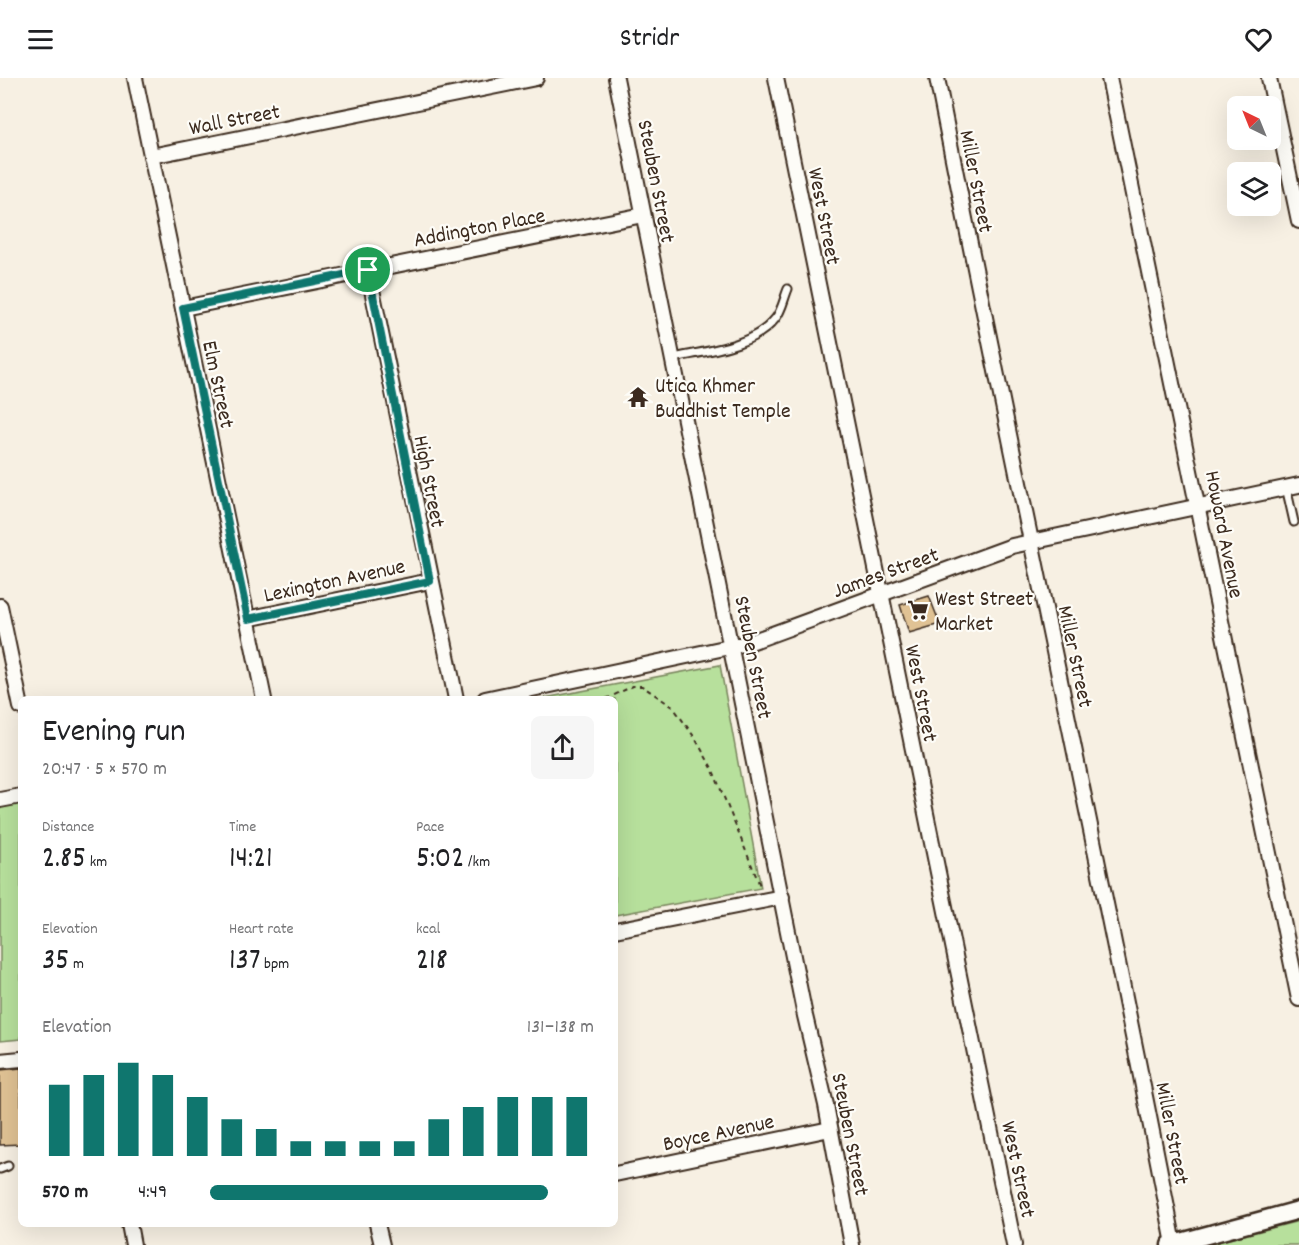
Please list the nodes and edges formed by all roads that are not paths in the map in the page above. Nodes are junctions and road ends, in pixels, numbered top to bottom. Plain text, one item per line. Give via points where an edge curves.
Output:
1 (135, 78) edge
2 (536, 78) edge
3 (616, 78) edge
4 (776, 78) edge
5 (938, 78) edge
6 (1110, 78) edge
7 (1269, 78) edge
8 (151, 156) junction
9 (643, 215) junction
10 (1299, 221) edge
11 (368, 270) junction
12 (788, 289) dead end
13 (183, 308) junction
14 (673, 358) junction
15 (1293, 486) edge
16 (1199, 506) junction
17 (1294, 522) dead end
18 (1032, 541) junction
19 (430, 581) junction
20 (882, 595) junction
21 (0, 606) edge
22 (248, 619) junction
23 (731, 648) junction
24 (19, 696) edge
25 (263, 696) edge
26 (455, 696) edge
27 (499, 696) edge
28 (18, 797) edge
29 (0, 800) edge
30 (782, 897) junction
31 (618, 929) edge
32 (1299, 999) edge
33 (18, 1059) edge
34 (0, 1061) edge
35 (830, 1129) junction
36 (8, 1166) dead end
37 (0, 1169) edge
38 (618, 1173) edge
39 (1299, 1210) edge
40 (130, 1227) edge
41 (380, 1227) edge
42 (1172, 1244) edge
43 (133, 1245) edge
44 (382, 1245) edge
45 (852, 1245) edge
46 (1014, 1245) edge

1 - 8 street, Elm Street
2 - 8 street, Wall Street
3 - 9 street, Steuben Street
4 - 20 street, West Street
5 - 18 street, Miller Street via 972,263
6 - 16 street, Howard Avenue
7 - 10 street
8 - 13 street, Elm Street
9 - 11 street, Addington Place
9 - 14 street, Steuben Street
11 - 13 street, Addington Place
11 - 19 street, High Street
12 - 14 lane via 777,317 761,334
13 - 22 street, Elm Street
14 - 23 street, Steuben Street
15 - 16 street, James Street
15 - 17 lane
16 - 18 street, James Street
16 - 32 street, Howard Avenue
18 - 20 street, James Street
18 - 42 street, Miller Street
19 - 22 street, Lexington Avenue
19 - 26 street, High Street
20 - 23 street, James Street
20 - 46 street, West Street
21 - 24 street
22 - 25 street, Elm Street
23 - 27 street, James Street
23 - 30 street, Steuben Street
28 - 29 street
30 - 31 street
30 - 35 street, Steuben Street
33 - 34 street
35 - 38 street, Boyce Avenue
35 - 45 street, Steuben Street
36 - 37 lane
39 - 42 street
40 - 43 street
41 - 44 street

